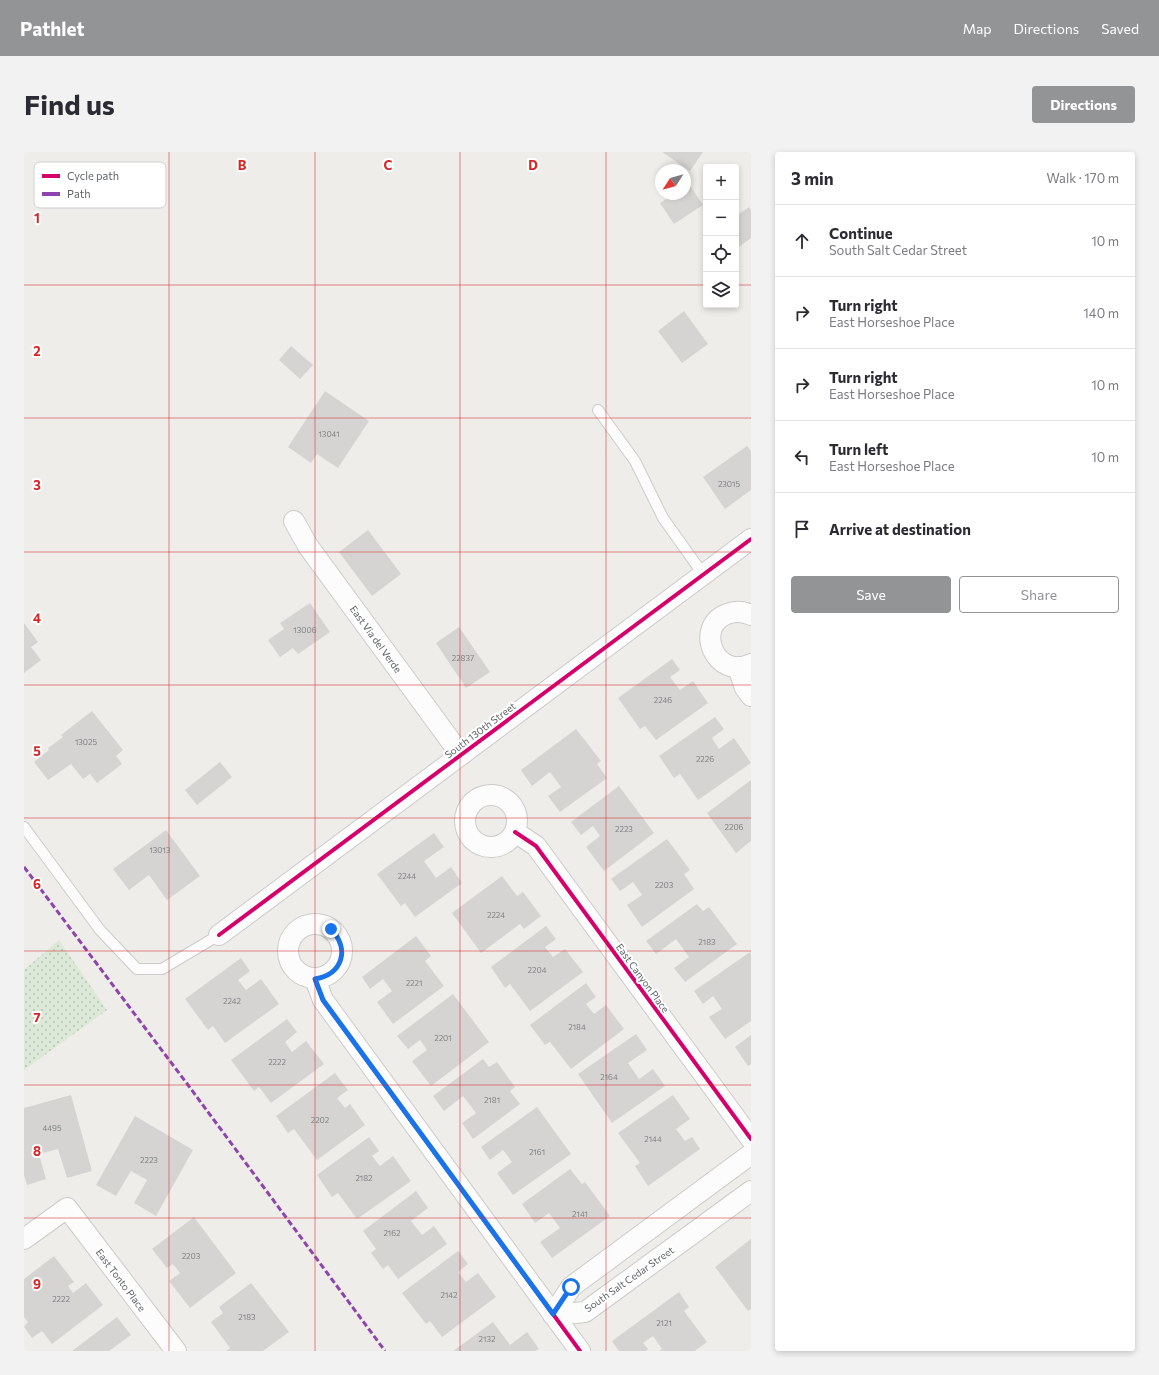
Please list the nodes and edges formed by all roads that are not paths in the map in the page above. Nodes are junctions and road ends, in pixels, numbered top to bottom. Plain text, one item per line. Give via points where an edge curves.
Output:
1 (598, 410) dead end
2 (294, 521) dead end
3 (751, 539) edge
4 (703, 574) junction
5 (751, 615) edge
6 (744, 665) edge
7 (751, 696) edge
8 (461, 755) junction
9 (24, 827) edge
10 (515, 832) dead end
11 (219, 935) joint
12 (315, 979) dead end
13 (751, 1140) edge
14 (751, 1154) edge
15 (751, 1190) edge
16 (24, 1239) edge
17 (553, 1314) junction
18 (176, 1351) edge
19 (580, 1351) edge

1 - 4 lane via 635,461 663,518
2 - 8 street, East Via del Verde via 308,546
3 - 4 street, South 130th Street
4 - 8 street, South 130th Street
5 - 6 street via 741,612 724,615 712,629 710,638 711,647 721,662 729,666
6 - 7 street via 745,688
8 - 11 street, South 130th Street
9 - 11 lane via 100,930 137,969 162,969
10 - 13 street, East Canyon Place via 536,846
12 - 17 street via 323,1000
14 - 17 street via 571,1287
15 - 17 street, South Salt Cedar Street via 585,1312
16 - 18 street, East Tonto Place via 67,1208
17 - 19 street

